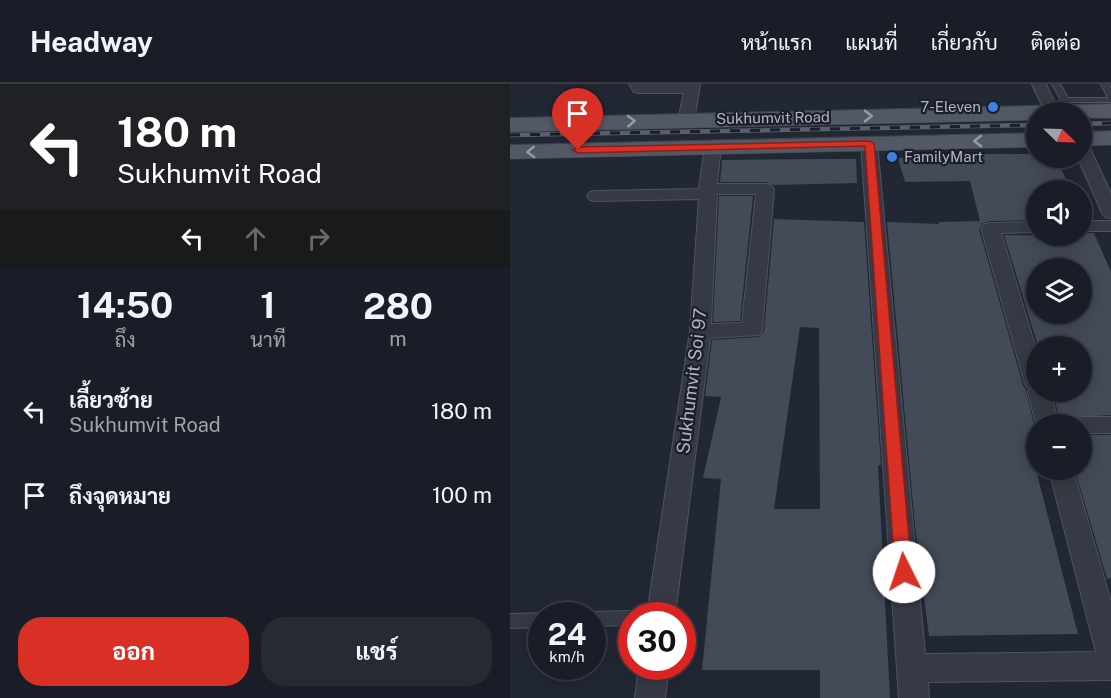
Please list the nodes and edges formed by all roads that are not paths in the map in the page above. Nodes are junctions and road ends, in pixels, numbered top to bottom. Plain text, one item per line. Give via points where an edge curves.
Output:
1 (636, 84) edge
2 (1039, 84) edge
3 (1056, 84) edge
4 (1105, 84) edge
5 (693, 86) edge
6 (1111, 98) edge
7 (1047, 102) edge
8 (1092, 111) edge
9 (1111, 111) edge
10 (1026, 113) edge
11 (686, 120) junction
12 (510, 125) edge
13 (1111, 138) edge
14 (1092, 139) edge
15 (1026, 140) edge
16 (869, 143) junction
17 (713, 146) junction
18 (510, 152) edge
19 (1091, 168) edge
20 (708, 192) junction
21 (596, 196) dead end
22 (1111, 213) edge
23 (1092, 226) edge
24 (1111, 226) edge
25 (1026, 227) edge
26 (700, 331) junction
27 (1026, 350) edge
28 (1092, 425) edge
29 (1111, 425) edge
30 (1064, 480) edge
31 (663, 602) edge
32 (528, 620) edge
33 (510, 621) edge
34 (1111, 654) edge
35 (1111, 666) edge
36 (911, 668) junction
37 (652, 680) edge
38 (650, 698) edge
39 (914, 698) edge

1 - 5 street via 639,89 649,90
2 - 7 street
3 - 6 lane via 1065,100
4 - 6 lane
5 - 11 street
8 - 9 main road
11 -> 10 main road, Sukhumvit Road
12 -> 11 main road, Sukhumvit Road
13 - 14 main road
15 -> 16 main road, Sukhumvit Road
16 - 17 main road, Sukhumvit Road
16 - 36 street
17 -> 18 main road, Sukhumvit Road
17 - 20 street, Sukhumvit Soi 97
19 - 22 street
20 - 21 street
20 - 26 street, Sukhumvit Soi 97
20 - 26 street via 765,189 752,330
23 - 24 street
25 - 27 street via 990,228
26 - 31 street, Sukhumvit Soi 97
28 - 29 street
30 - 34 street
32 - 33 lane
35 - 36 street
36 - 39 street
37 - 38 street

